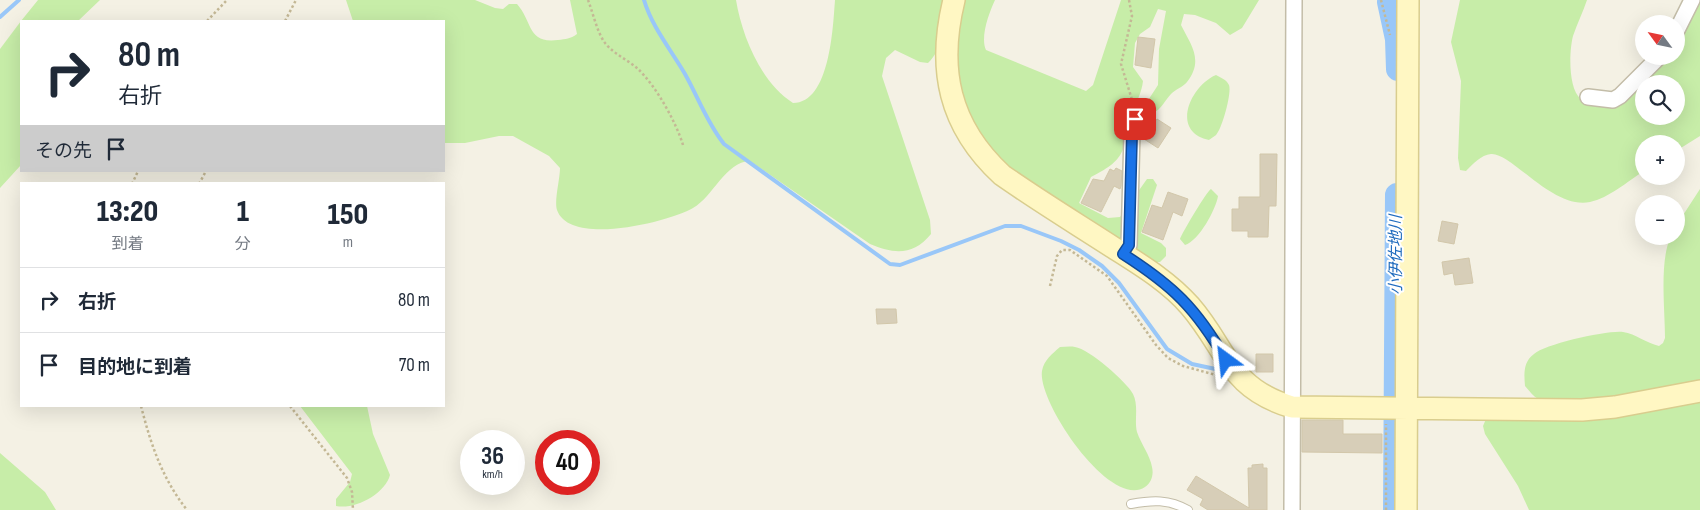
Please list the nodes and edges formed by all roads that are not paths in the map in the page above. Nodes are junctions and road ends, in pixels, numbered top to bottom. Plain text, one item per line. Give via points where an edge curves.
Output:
1 (954, 0) edge
2 (1294, 0) edge
3 (1408, 0) edge
4 (1692, 0) edge
5 (1684, 15) edge
6 (1651, 65) edge
7 (1588, 97) dead end
8 (1137, 114) road end
9 (1123, 254) junction
10 (1700, 392) edge
11 (1292, 407) junction
12 (1395, 410) junction
13 (1131, 504) dead end
14 (1188, 510) edge
15 (1292, 510) edge
16 (1406, 510) edge

1 - 9 street via 947,48 948,73 958,119 970,140 1002,175
2 - 11 street
3 - 12 street
4 - 5 street
6 - 7 street via 1613,100
8 - 9 street via 1132,133 1129,245
9 - 11 street via 1165,282 1188,304 1234,372 1261,395
10 - 12 street via 1590,409
11 - 12 street
11 - 15 street
12 - 16 street
13 - 14 lane via 1160,500

